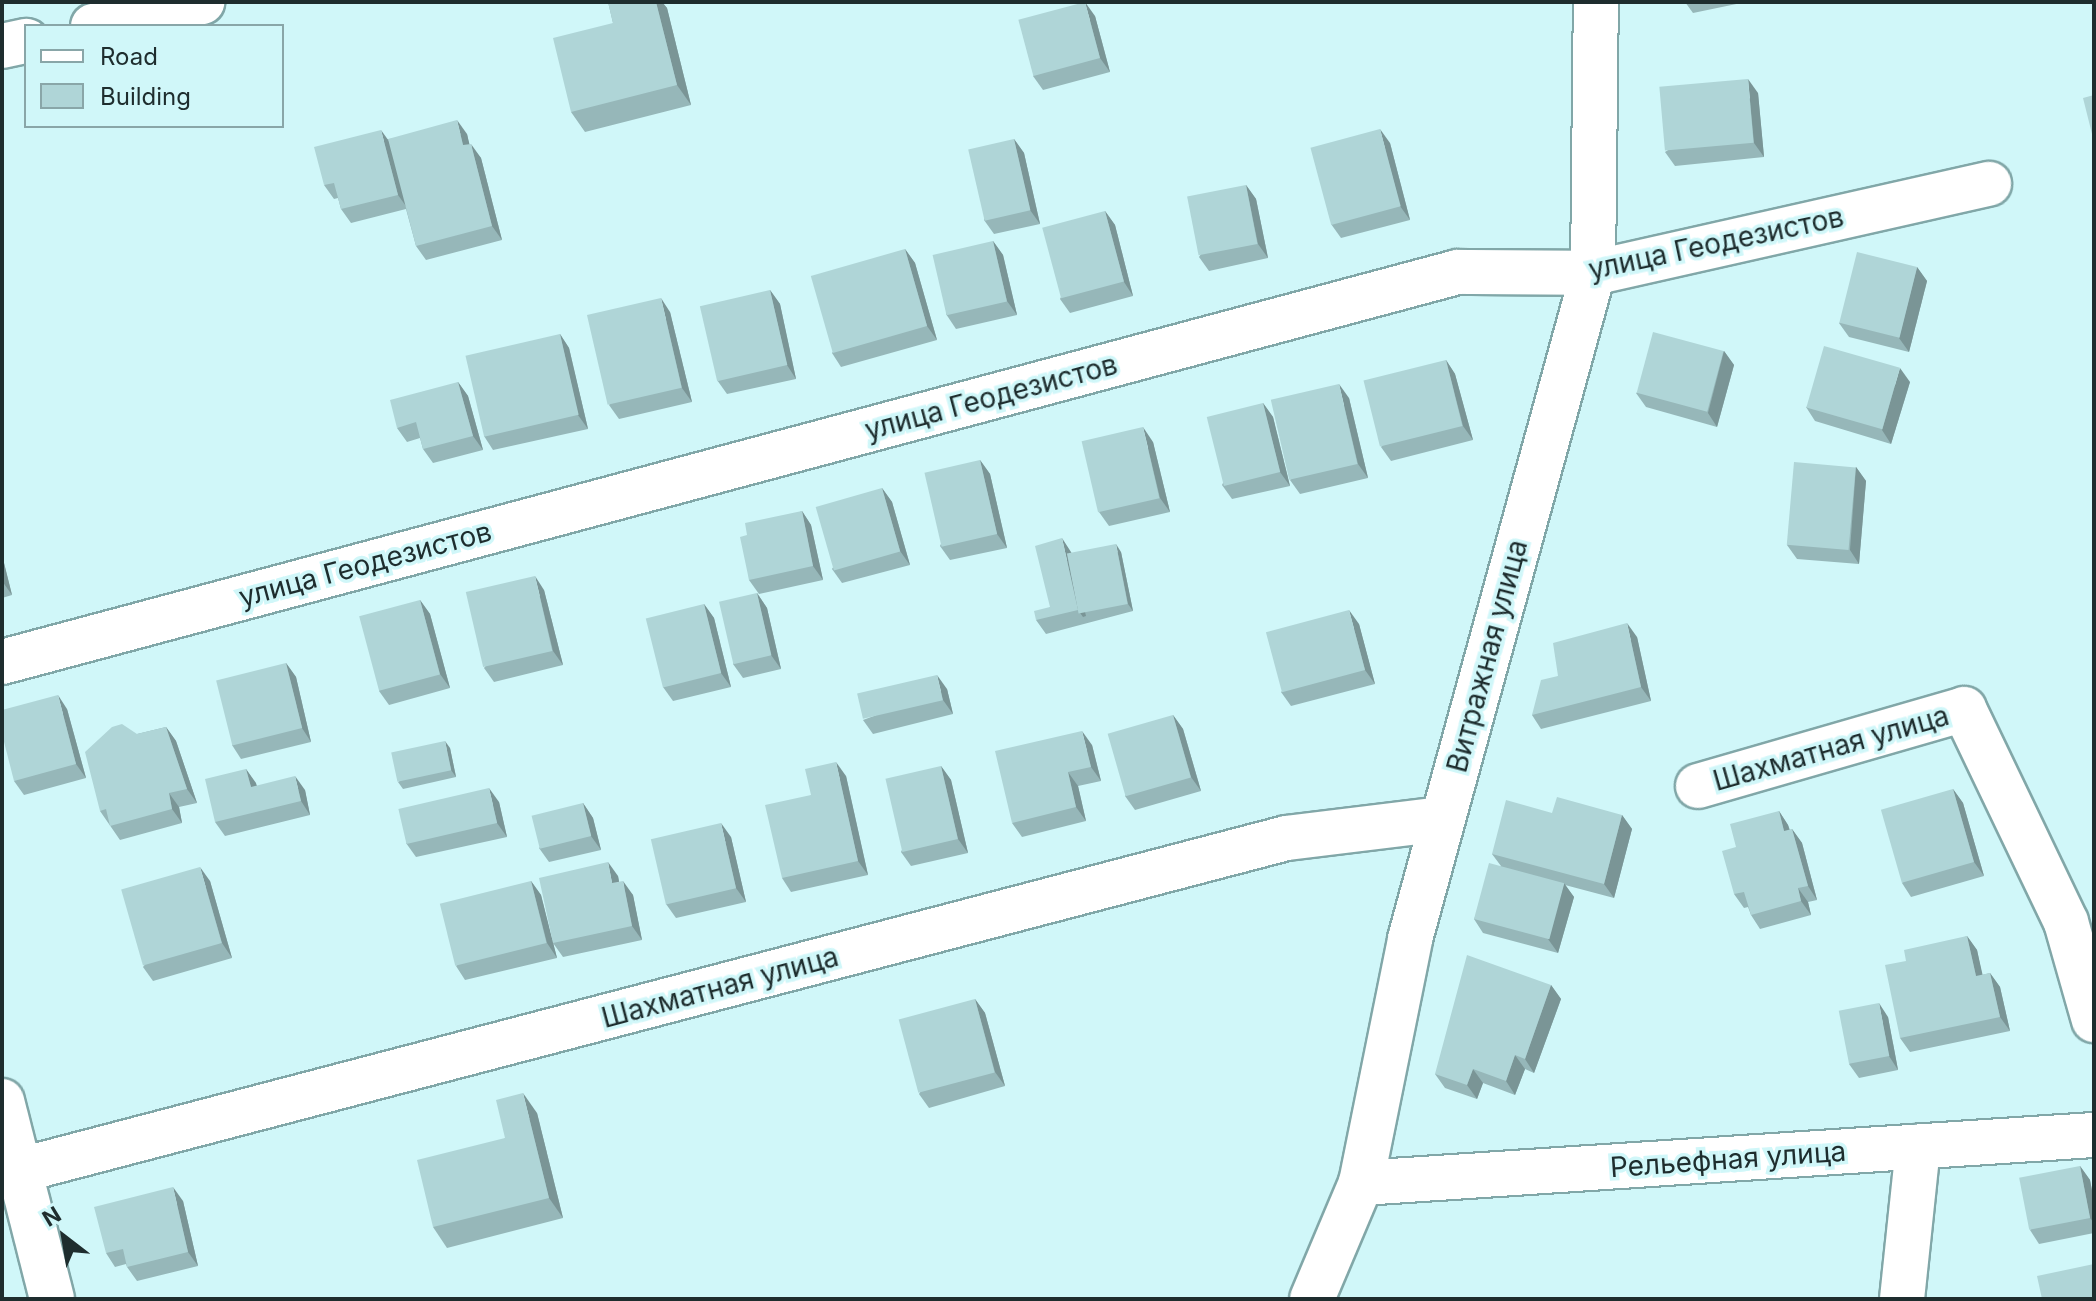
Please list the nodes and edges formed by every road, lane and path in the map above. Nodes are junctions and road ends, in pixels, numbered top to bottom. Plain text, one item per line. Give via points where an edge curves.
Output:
1 (202, 2) edge
2 (1596, 2) edge
3 (102, 24) edge
4 (24, 41) edge
5 (2, 46) edge
6 (1989, 184) dead end
7 (1593, 273) junction
8 (2, 662) edge
9 (1698, 786) dead end
10 (1442, 819) junction
11 (2094, 1020) edge
12 (2, 1101) edge
13 (2094, 1135) edge
14 (1918, 1147) junction
15 (11, 1173) edge
16 (1361, 1183) junction
17 (52, 1299) edge
18 (1312, 1299) edge
19 (1902, 1299) edge

1 - 3 street
2 - 7 street, Витражная улица
4 - 5 street
6 - 7 street, улица Геодезистов
7 - 8 street, улица Геодезистов via 1457,272
7 - 10 street, Витражная улица
9 - 11 street, Шахматная улица via 1964,709 2066,922
10 - 15 street, Шахматная улица via 1287,838
10 - 16 street, Витражная улица via 1410,939
12 - 15 street
13 - 14 street, Рельефная улица
14 - 16 street, Рельефная улица
14 - 19 street
15 - 17 street
16 - 18 street, Витражная улица

